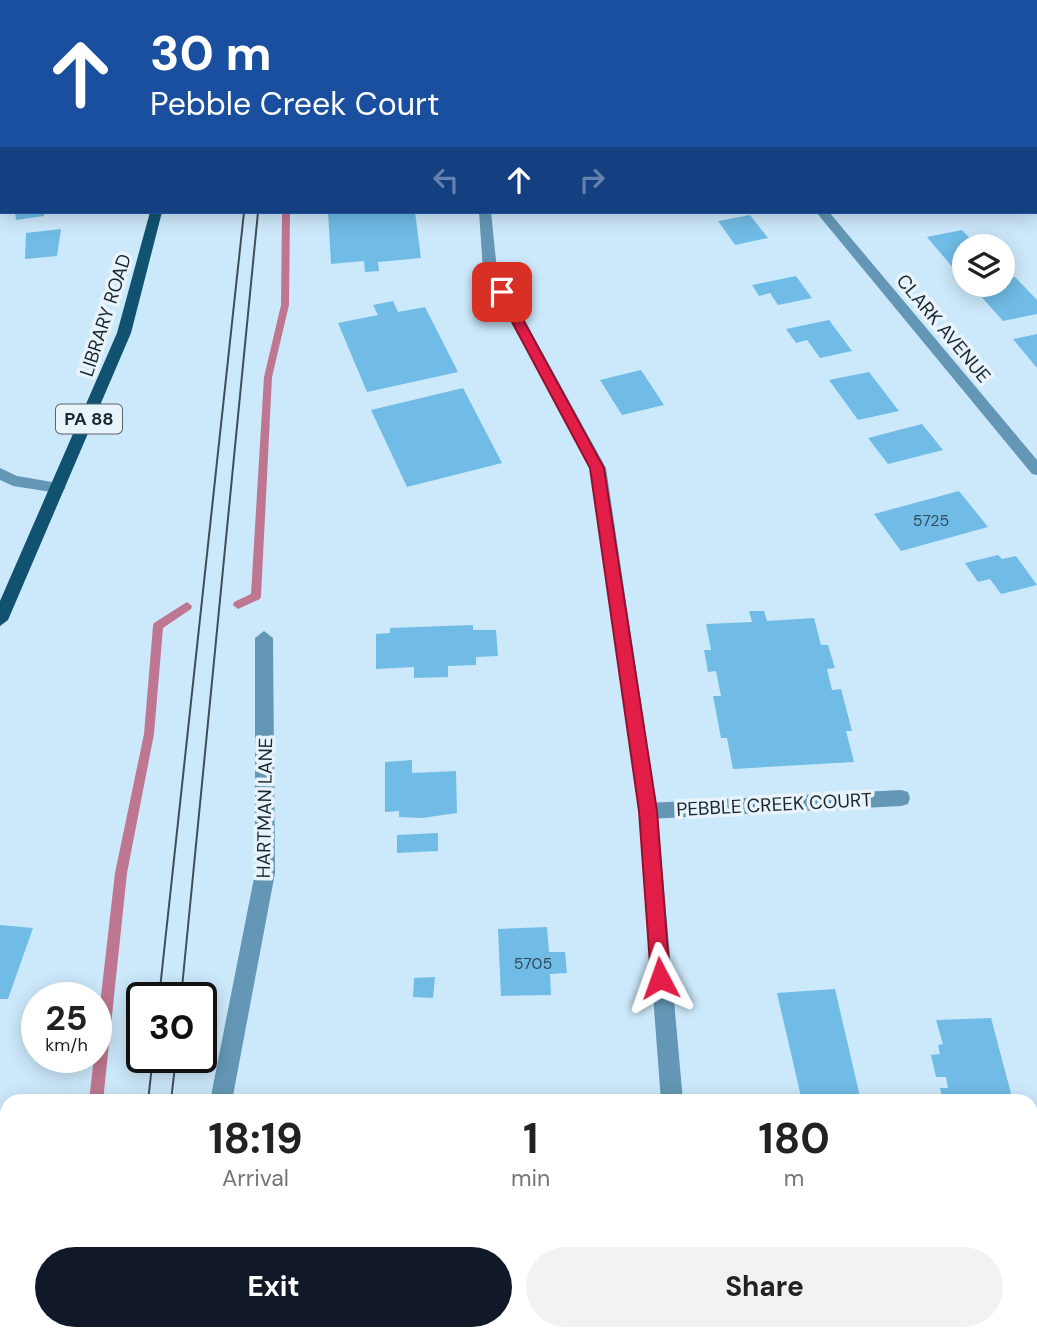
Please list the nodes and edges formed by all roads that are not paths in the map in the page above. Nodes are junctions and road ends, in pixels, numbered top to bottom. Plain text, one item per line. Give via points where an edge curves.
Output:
1 (155, 214) edge
2 (485, 214) edge
3 (824, 214) edge
4 (1037, 470) edge
5 (0, 473) edge
6 (58, 488) junction
7 (0, 620) edge
8 (264, 638) dead end
9 (901, 798) dead end
10 (648, 811) junction
11 (222, 1094) edge
12 (671, 1094) edge

1 - 6 main road, LIBRARY ROAD / PA 88 via 124,333
2 - 10 street, PEBBLE CREEK COURT via 490,270 597,468
3 - 4 street, CLARK AVENUE
5 - 6 street via 13,481
6 - 7 main road, LIBRARY ROAD / PA 88
8 - 11 street, HARTMAN LANE via 265,873
9 - 10 street, PEBBLE CREEK COURT
10 - 12 street

